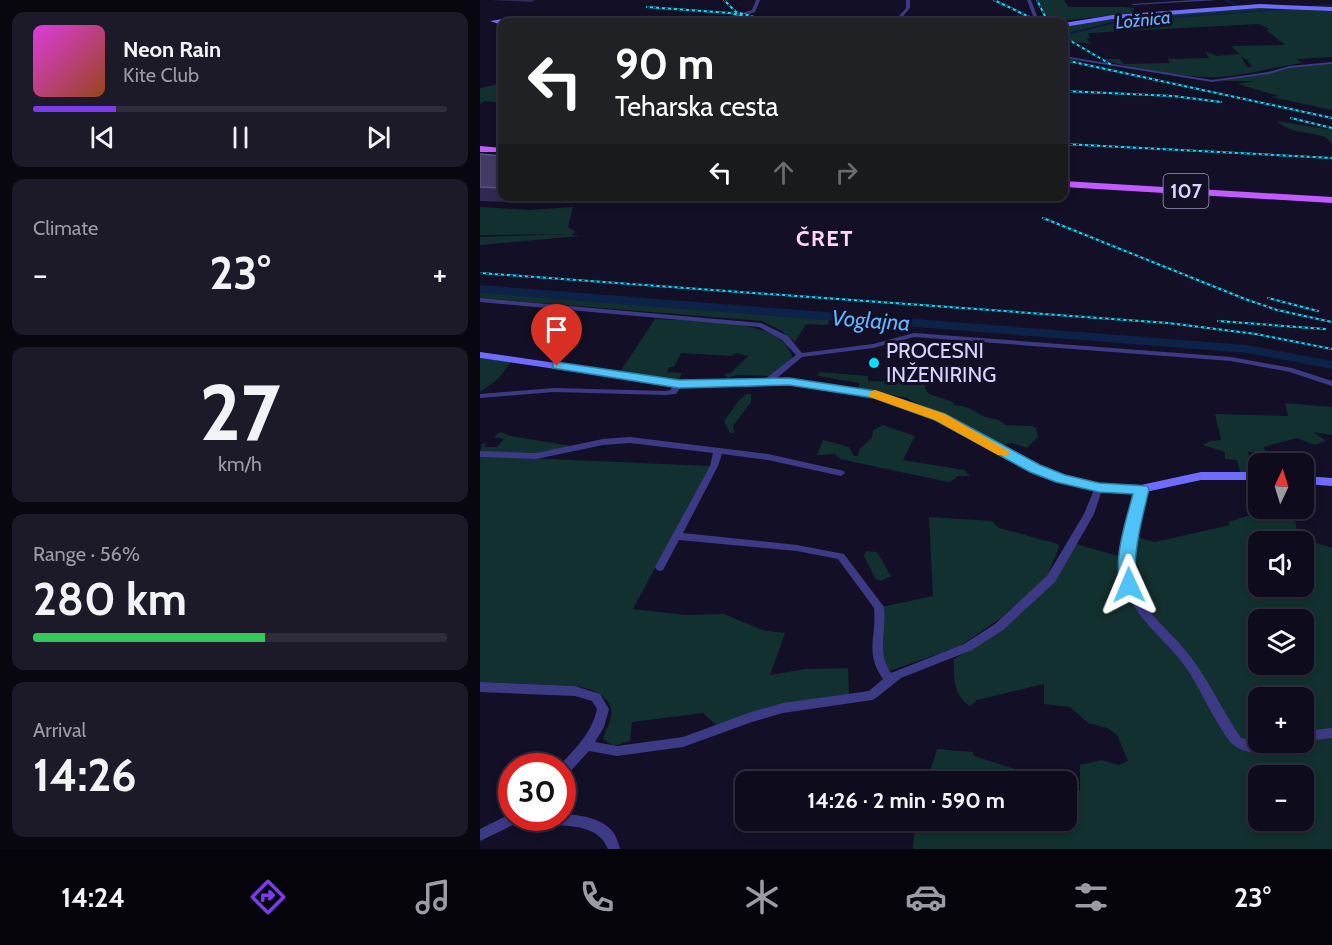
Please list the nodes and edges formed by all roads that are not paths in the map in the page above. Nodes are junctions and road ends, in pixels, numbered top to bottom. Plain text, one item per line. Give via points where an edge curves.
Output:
1 (758, 0) edge
2 (908, 0) edge
3 (1029, 0) edge
4 (1216, 0) edge
5 (1170, 2) edge
6 (1332, 9) edge
7 (1143, 15) junction
8 (481, 18) edge
9 (733, 18) edge
10 (899, 18) edge
11 (1034, 18) edge
12 (498, 20) edge
13 (1068, 24) edge
14 (1068, 58) edge
15 (1332, 63) edge
16 (480, 149) edge
17 (498, 150) edge
18 (1068, 184) edge
19 (1332, 200) edge
20 (480, 300) edge
21 (480, 355) edge
22 (800, 355) junction
23 (768, 381) junction
24 (679, 384) junction
25 (1332, 384) edge
26 (480, 396) edge
27 (718, 452) junction
28 (480, 454) edge
29 (841, 473) dead end
30 (1248, 476) edge
31 (1314, 481) edge
32 (1332, 482) edge
33 (1099, 488) junction
34 (1141, 489) junction
35 (676, 536) junction
36 (660, 567) dead end
37 (890, 680) junction
38 (480, 687) edge
39 (1332, 733) edge
40 (1314, 735) edge
41 (586, 745) junction
42 (1248, 747) edge
43 (576, 756) edge
44 (576, 822) edge
45 (498, 826) edge
46 (480, 836) edge
47 (614, 849) edge

1 - 9 street via 754,11
2 - 10 street via 908,8
3 - 11 street
4 - 5 street
5 - 7 street via 1133,4
6 - 7 street via 1239,7
7 - 13 street
8 - 12 street
14 - 15 street via 1203,81
16 - 17 main road
18 - 19 main road, 107
20 - 22 street via 761,325 786,338
21 - 24 street
22 - 23 street
22 - 25 street via 914,335 1231,359 1292,370
23 - 24 street
23 - 33 street via 849,389 900,402 940,417 1035,468
24 - 26 street via 666,393 555,390
27 - 28 street via 630,440 536,456
27 - 29 street via 768,457
27 - 35 street
30 - 34 street via 1201,476
31 - 32 street
33 - 34 street
33 - 37 street via 1089,514 1051,579 1028,602 969,647
34 - 42 street via 1130,535 1126,569 1129,585 1186,659 1237,742
35 - 36 street
35 - 37 street via 841,556 879,607 875,651
37 - 41 street via 872,695 783,708 683,742 616,751
38 - 41 street via 575,691 596,697 602,716
39 - 40 street
41 - 43 street
44 - 47 street via 594,824 607,834
45 - 46 street

